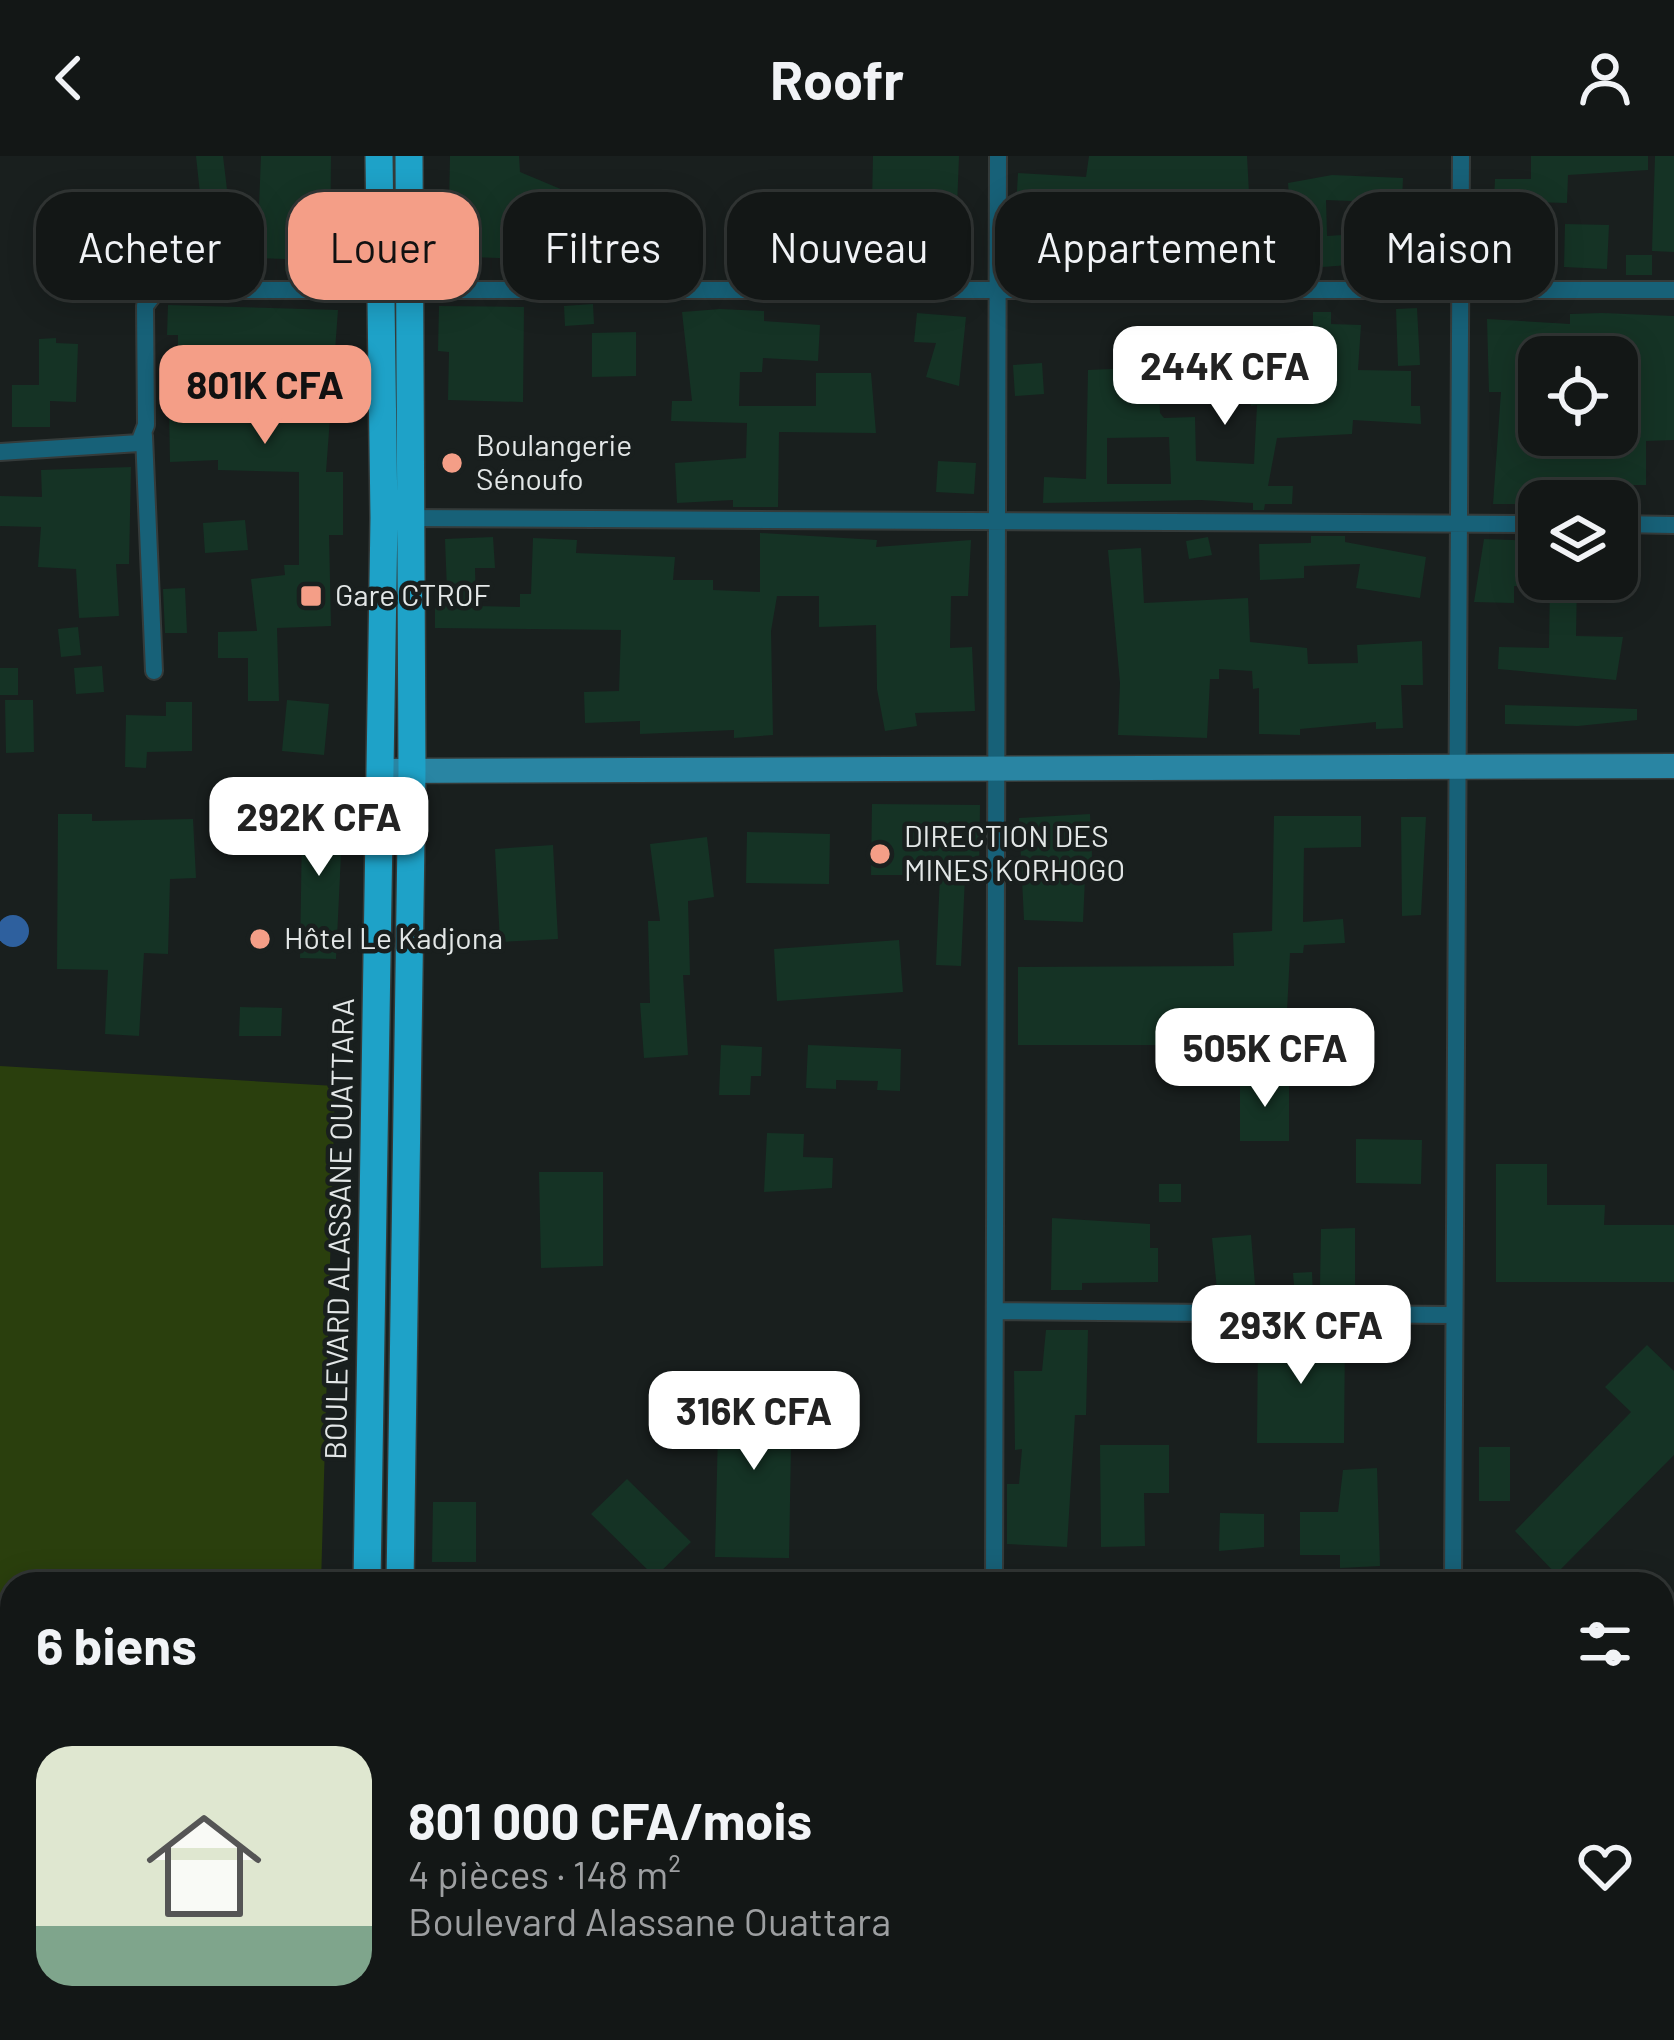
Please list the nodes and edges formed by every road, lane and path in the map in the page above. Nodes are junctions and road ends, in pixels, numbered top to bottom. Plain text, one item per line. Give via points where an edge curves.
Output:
1 (380, 156) edge
2 (409, 156) edge
3 (998, 156) edge
4 (1461, 156) edge
5 (384, 192) edge
6 (405, 192) edge
7 (998, 192) edge
8 (1460, 192) edge
9 (479, 288) edge
10 (288, 290) edge
11 (1674, 290) edge
12 (1555, 291) edge
13 (995, 292) edge
14 (396, 300) edge
15 (998, 300) edge
16 (1458, 300) edge
17 (144, 436) junction
18 (0, 452) edge
19 (398, 518) junction
20 (998, 523) junction
21 (1459, 523) junction
22 (1518, 524) edge
23 (1638, 524) edge
24 (1674, 525) edge
25 (154, 671) dead end
26 (997, 766) junction
27 (1460, 766) junction
28 (1674, 766) edge
29 (379, 771) junction
30 (412, 771) junction
31 (405, 1241) junction
32 (373, 1242) junction
33 (995, 1311) junction
34 (1452, 1315) junction
35 (367, 1572) edge
36 (400, 1572) edge
37 (994, 1572) edge
38 (1454, 1572) edge

1 - 5 main road, BOULEVARD ALASSANE OUATTARA
2 - 6 main road, BOULEVARD ALASSANE OUATTARA
3 - 7 street
4 - 8 street
9 - 13 street
10 - 17 street via 154,293 143,322
11 - 12 street
14 - 19 main road, BOULEVARD ALASSANE OUATTARA
15 - 20 street
16 - 21 street
17 - 18 street via 131,447
17 - 25 street
19 - 20 street
19 - 29 main road, BOULEVARD ALASSANE OUATTARA
19 - 30 main road, BOULEVARD ALASSANE OUATTARA
20 - 21 street
20 - 26 street
21 - 22 street
21 - 27 street
23 - 24 street
26 - 27 street
26 - 30 street
26 - 33 street
27 - 28 street
27 - 34 street
29 - 30 street
29 - 32 main road, BOULEVARD ALASSANE OUATTARA
30 - 31 main road, BOULEVARD ALASSANE OUATTARA
31 - 32 main road
31 - 36 main road, BOULEVARD ALASSANE OUATTARA
32 - 35 main road, BOULEVARD ALASSANE OUATTARA
33 - 34 street
33 - 37 street
34 - 38 street

